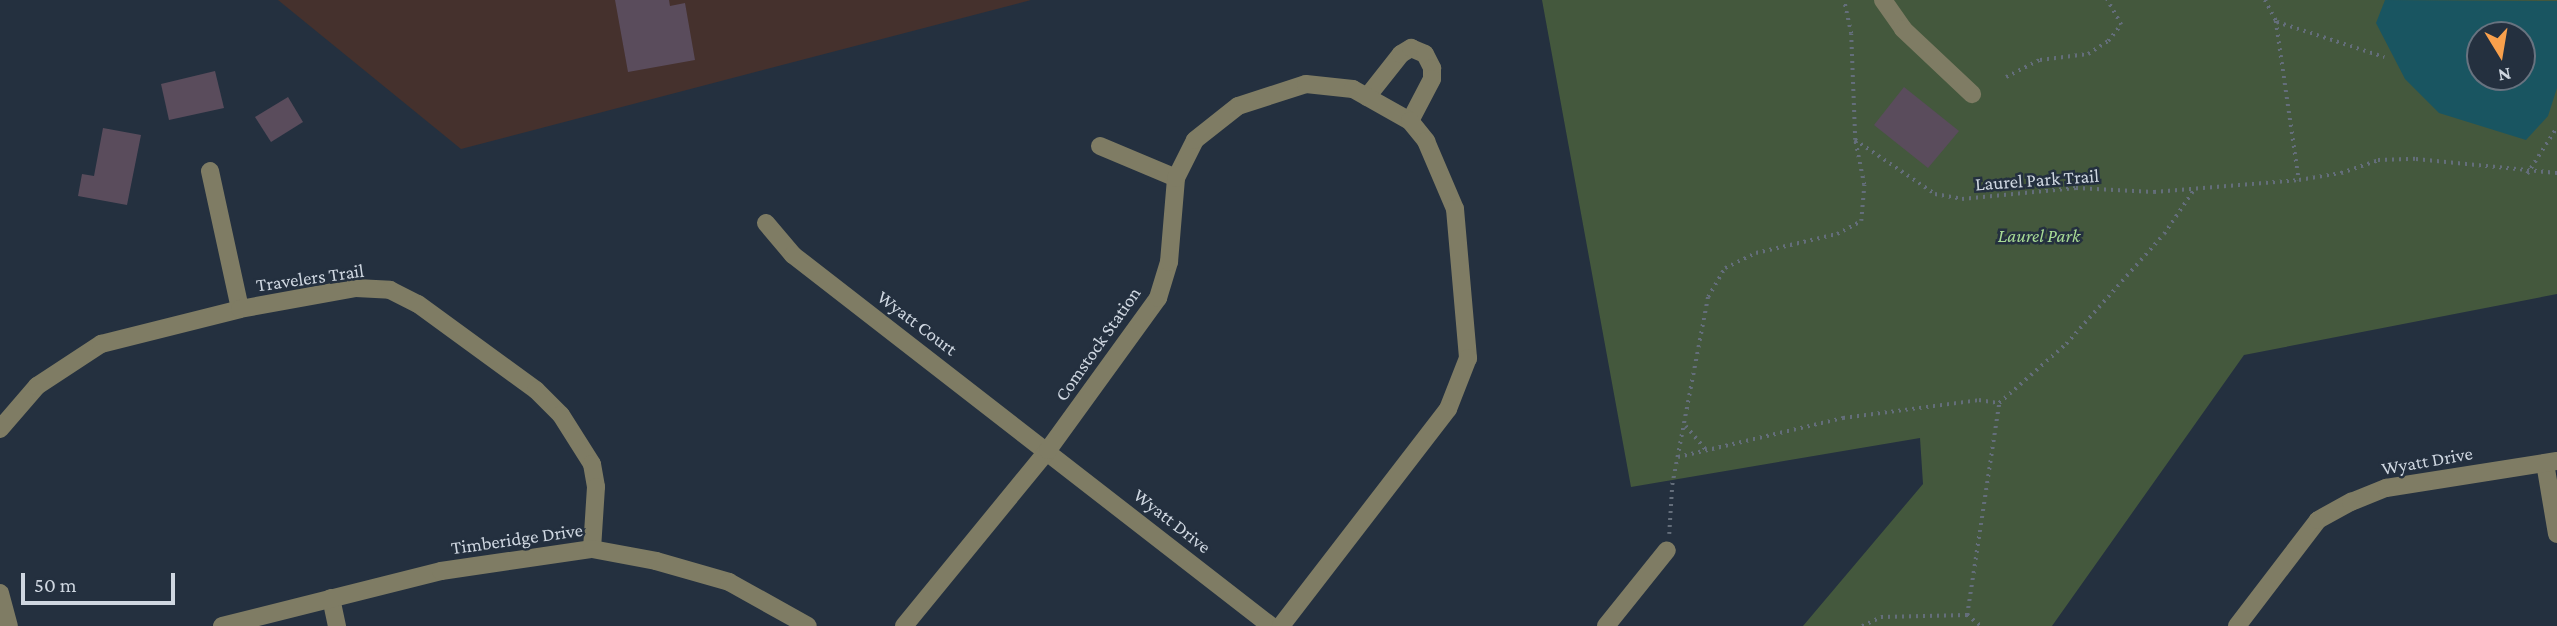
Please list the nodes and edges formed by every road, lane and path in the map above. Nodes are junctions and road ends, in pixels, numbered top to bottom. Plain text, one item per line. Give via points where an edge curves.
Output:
1 (1844, 0) edge
2 (1883, 0) edge
3 (2107, 0) edge
4 (2264, 0) edge
5 (2276, 22) junction
6 (2384, 57) dead end
7 (2006, 77) dead end
8 (1972, 94) dead end
9 (1367, 97) junction
10 (1410, 121) junction
11 (2557, 127) edge
12 (1855, 141) junction
13 (1100, 146) dead end
14 (210, 171) dead end
15 (2557, 173) edge
16 (2527, 174) junction
17 (1176, 178) junction
18 (2299, 180) junction
19 (2196, 188) junction
20 (766, 223) dead end
21 (240, 309) junction
22 (1998, 403) junction
23 (1686, 426) junction
24 (0, 429) edge
25 (1048, 450) junction
26 (1706, 450) junction
27 (1677, 457) junction
28 (2551, 462) edge
29 (2557, 534) edge
30 (592, 549) junction
31 (1667, 550) joint
32 (0, 593) edge
33 (331, 598) junction
34 (1966, 615) junction
35 (9, 626) edge
36 (222, 626) edge
37 (337, 626) edge
38 (808, 626) edge
39 (904, 626) edge
40 (1271, 626) edge
41 (1281, 626) edge
42 (1606, 626) edge
43 (1862, 626) edge
44 (1981, 626) edge
45 (2237, 626) edge

1 - 12 path via 1851,34
2 - 8 street via 1903,29
3 - 7 path via 2121,26 2108,41 2088,54 2040,60
4 - 5 path
5 - 6 path
5 - 18 path
9 - 10 street, Comstock Station
9 - 10 street via 1401,54 1411,48 1425,54 1432,79
9 - 17 street, Comstock Station via 1353,89 1306,83 1238,106 1195,139
10 - 41 street, Comstock Station via 1442,171 1455,209 1468,358 1448,409
11 - 16 path
12 - 19 path, Laurel Park Trail via 1935,194 1962,199 2076,188
12 - 23 path via 1864,185 1861,221 1837,234 1756,253 1725,268 1708,297
13 - 17 street
14 - 21 street
15 - 16 path, Laurel Park Trail
16 - 18 path, Laurel Park Trail via 2416,159 2378,160 2341,173
17 - 25 street, Comstock Station via 1169,262 1158,298
18 - 19 path, Laurel Park Trail
19 - 22 path via 2164,234 2066,344
20 - 25 street, Wyatt Court via 793,255
21 - 24 street, Travelers Trail via 101,344 37,386
21 - 30 street, Travelers Trail via 356,288 390,290 418,304 536,390 580,441 596,487
22 - 26 path via 1979,400 1880,412
22 - 34 path
23 - 26 path
23 - 27 path
25 - 39 street, Comstock Station
25 - 40 street, Wyatt Drive
26 - 27 path
27 - 31 path
28 - 29 street
28 - 45 street, Wyatt Drive via 2386,488 2351,502 2318,520
30 - 33 street, Timberidge Drive via 441,572
30 - 38 street, Timberidge Drive via 729,582
31 - 42 street
32 - 35 street
33 - 36 street, Timberidge Drive
33 - 37 street
34 - 43 path via 1881,617
34 - 44 path

